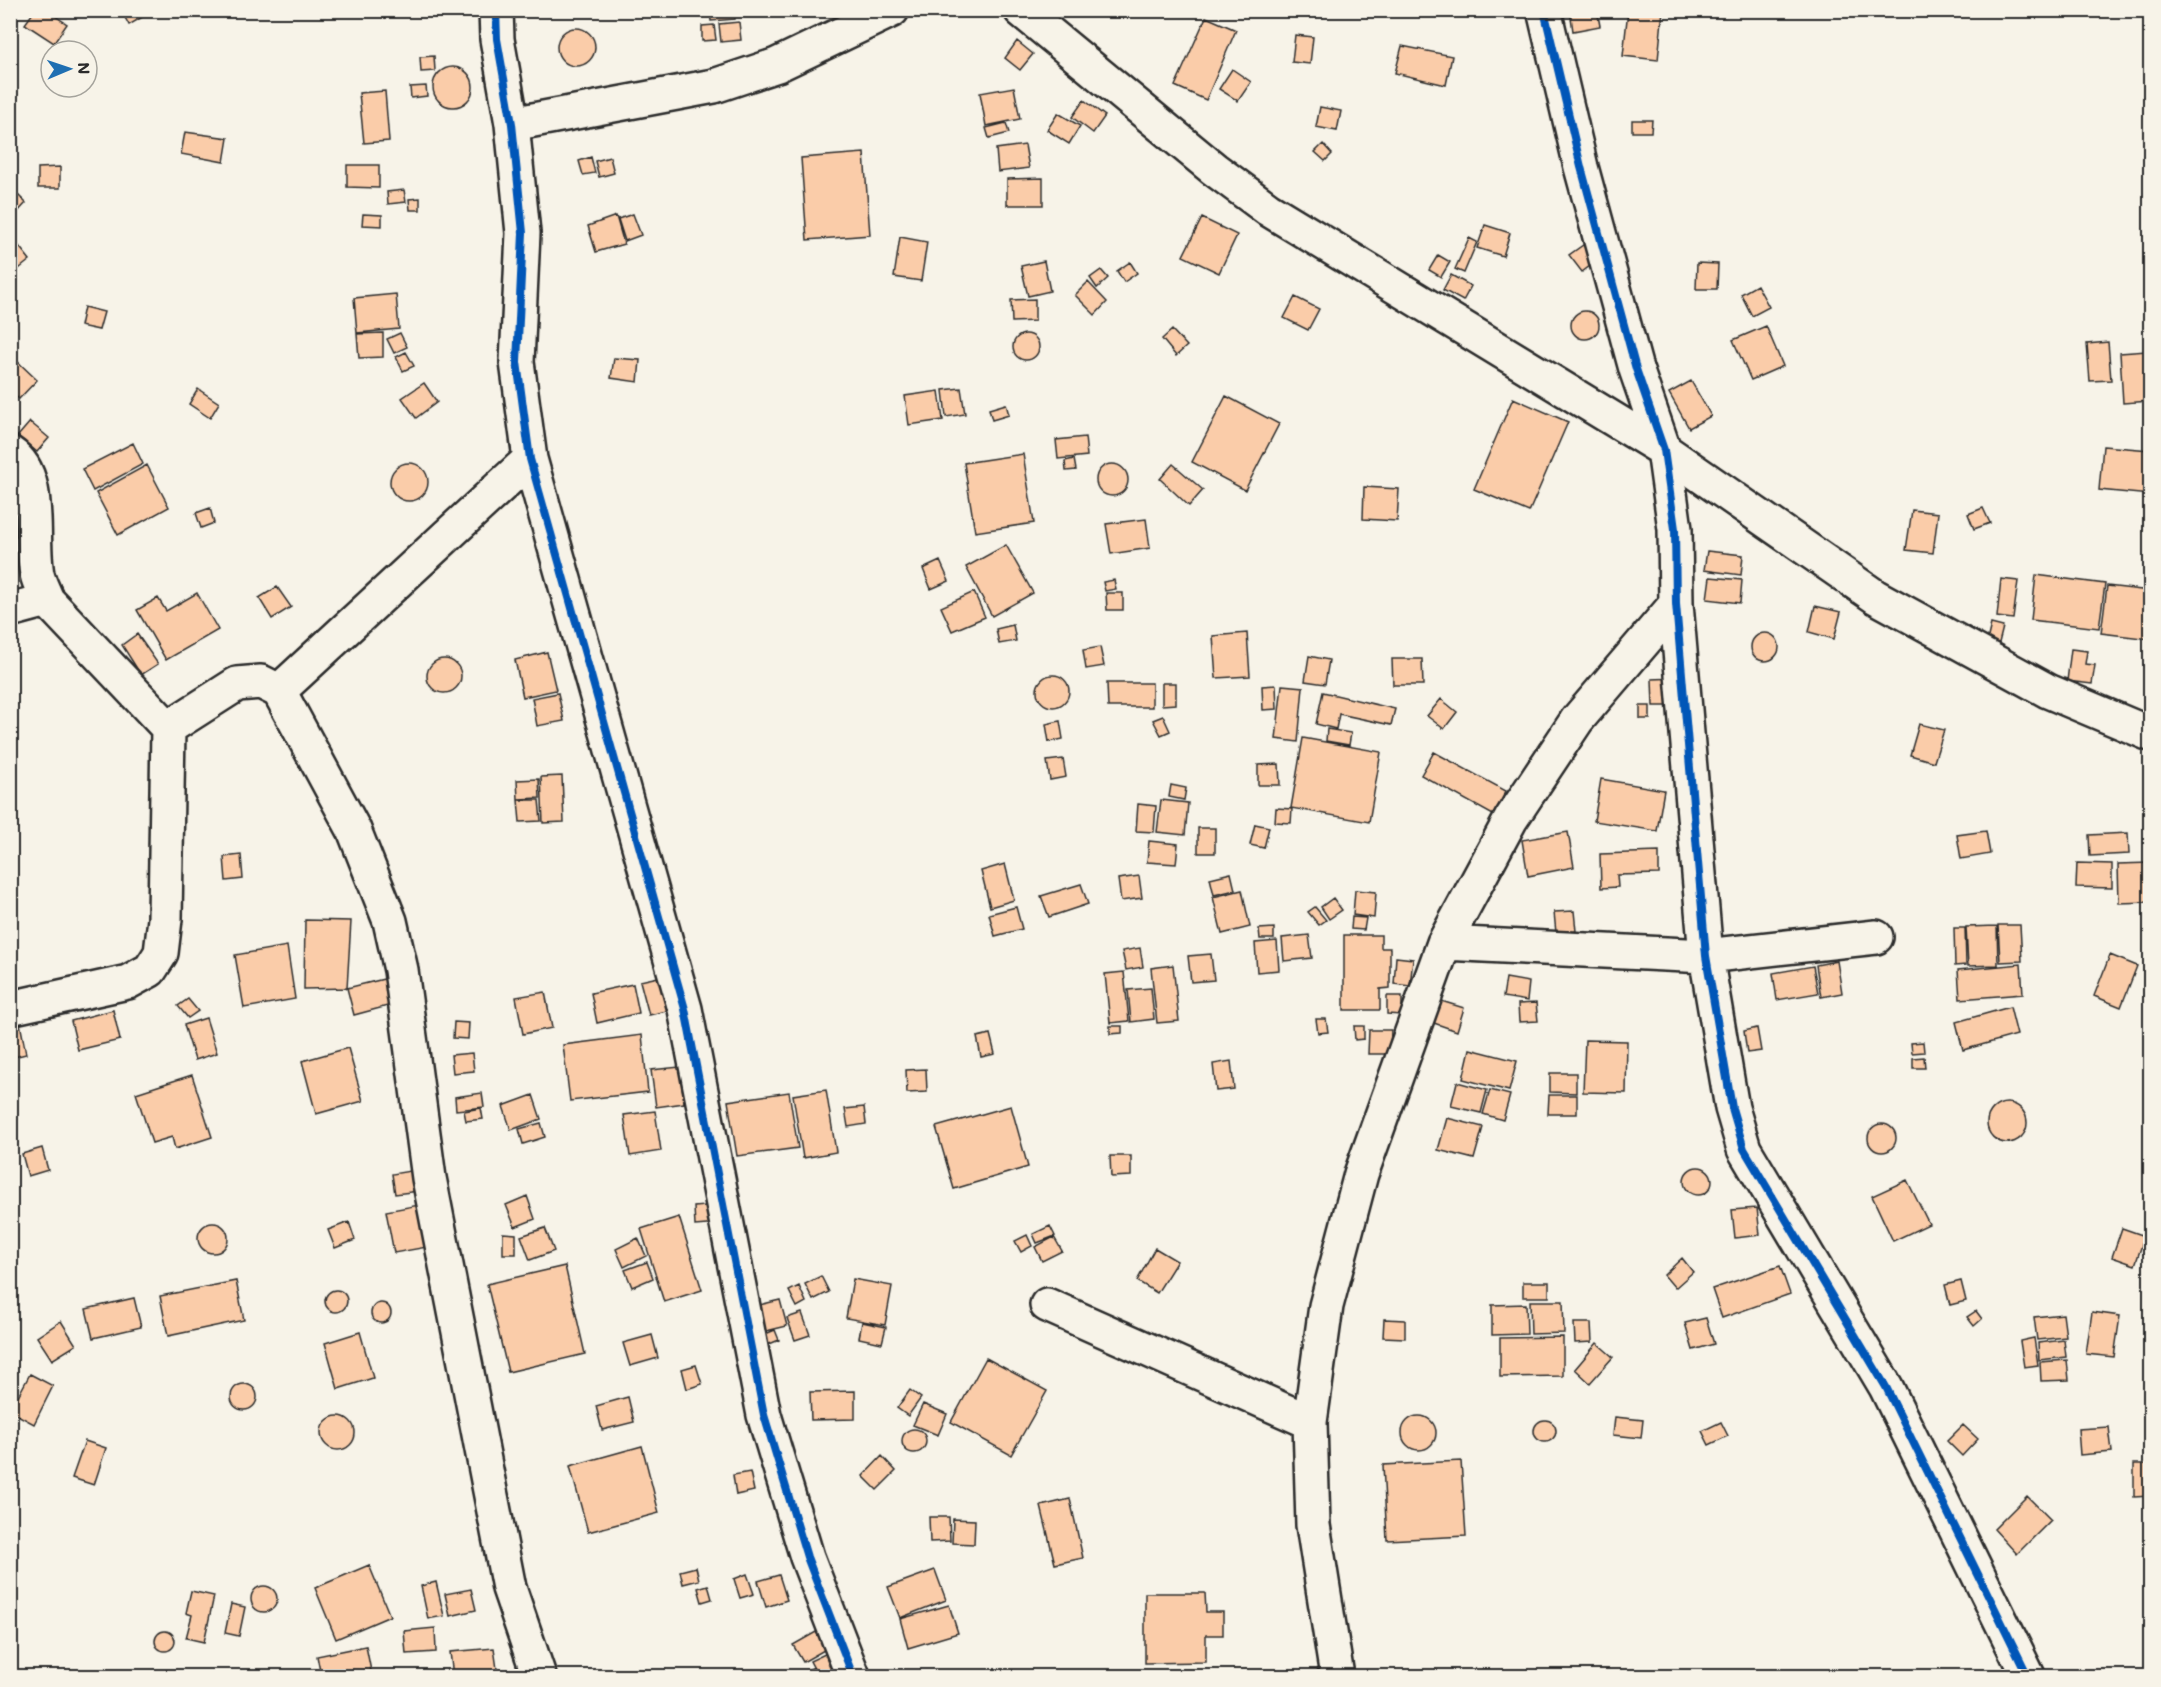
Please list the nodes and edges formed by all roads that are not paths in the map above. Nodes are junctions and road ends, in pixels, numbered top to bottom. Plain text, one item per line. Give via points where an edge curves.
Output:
1 (496, 10) edge
2 (892, 10) edge
3 (1021, 10) edge
4 (1544, 10) edge
5 (513, 124) junction
6 (1664, 450) junction
7 (10, 453) edge
8 (530, 459) junction
9 (47, 600) junction
10 (1676, 604) junction
11 (10, 610) edge
12 (279, 691) junction
13 (168, 728) junction
14 (2151, 734) edge
15 (1876, 937) dead end
16 (1444, 943) junction
17 (1706, 956) junction
18 (10, 1008) edge
19 (1047, 1305) dead end
20 (1310, 1422) junction
21 (539, 1677) edge
22 (853, 1677) edge
23 (1337, 1677) edge
24 (2028, 1677) edge

1 - 5 street via 497,39
2 - 5 street via 777,64 714,86
3 - 6 street via 1214,170 1268,209
4 - 6 street via 1581,167 1630,346
5 - 8 street via 523,233 517,362
6 - 10 street via 1675,529
6 - 14 street via 1876,597 2048,691
7 - 9 street via 18,458 30,478 37,575
8 - 12 street
8 - 22 street via 685,1009 764,1415 807,1557
9 - 11 street
9 - 13 street
10 - 16 street via 1577,720 1511,819
10 - 17 street
12 - 13 street via 261,682 237,684
12 - 21 street via 354,830 390,921 401,970 429,1178 509,1588
13 - 18 street via 161,953 150,970 128,982
15 - 17 street
16 - 17 street
16 - 20 street via 1361,1174 1326,1306
17 - 24 street via 1732,1108 1744,1149 1886,1388
19 - 20 street
20 - 23 street via 1313,1525

